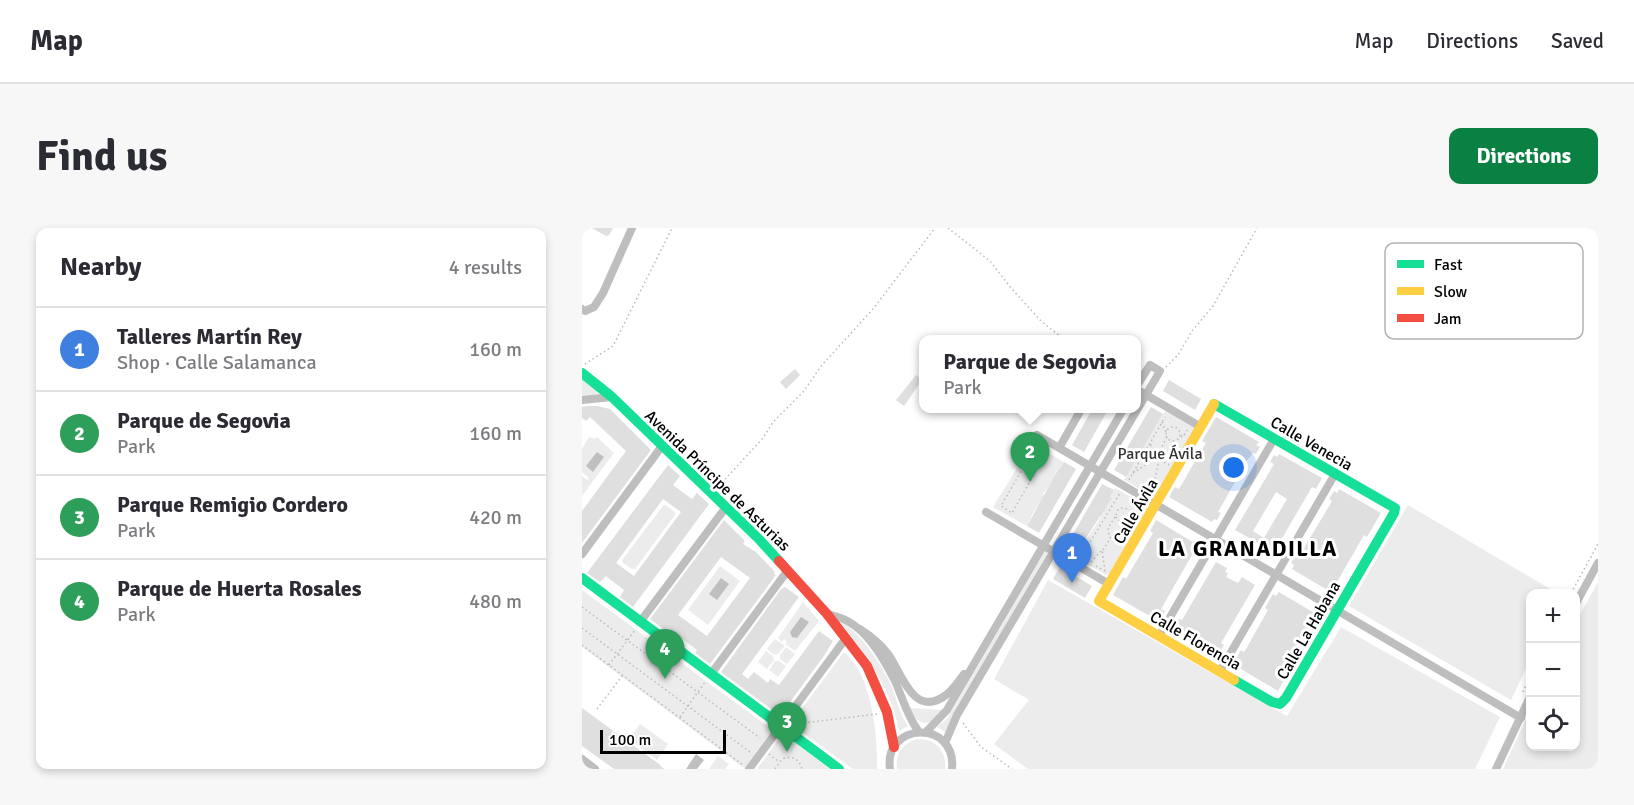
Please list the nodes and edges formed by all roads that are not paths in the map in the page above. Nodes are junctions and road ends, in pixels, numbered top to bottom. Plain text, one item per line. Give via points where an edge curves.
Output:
1 (632, 228) edge
2 (582, 309) edge
3 (582, 373) edge
4 (1141, 381) edge
5 (1141, 391) edge
6 (1146, 395) junction
7 (612, 398) junction
8 (582, 400) edge
9 (1141, 403) edge
10 (1214, 404) joint
11 (1079, 413) edge
12 (1121, 413) edge
13 (1135, 413) edge
14 (1201, 427) junction
15 (1037, 435) dead end
16 (1274, 439) junction
17 (662, 446) junction
18 (1059, 448) junction
19 (1090, 466) junction
20 (1100, 472) junction
21 (1335, 474) junction
22 (1159, 500) junction
23 (726, 507) junction
24 (1395, 508) joint
25 (986, 512) dead end
26 (1215, 539) junction
27 (1044, 546) junction
28 (1054, 551) junction
29 (582, 554) edge
30 (1598, 563) edge
31 (788, 570) junction
32 (1276, 575) junction
33 (582, 578) edge
34 (1109, 584) junction
35 (1580, 596) edge
36 (1099, 601) joint
37 (1337, 610) junction
38 (827, 614) junction
39 (640, 622) junction
40 (860, 629) junction
41 (1159, 636) junction
42 (846, 638) junction
43 (977, 660) junction
44 (1220, 671) junction
45 (711, 674) junction
46 (1280, 704) joint
47 (1526, 706) edge
48 (1521, 718) junction
49 (786, 725) junction
50 (922, 732) junction
51 (945, 743) junction
52 (894, 747) junction
53 (582, 759) edge
54 (747, 768) edge
55 (953, 768) edge
56 (595, 769) edge
57 (839, 769) edge
58 (890, 769) edge
59 (1496, 769) edge

1 - 2 street via 594,307
3 - 7 street, Avenida Príncipe de Asturias
4 - 6 street via 1150,365 1160,371
5 - 6 street
6 - 9 street
6 - 14 street
7 - 8 street
7 - 17 street, Avenida Príncipe de Asturias
10 - 14 street, Calle Ávila
10 - 16 street, Calle Venecia
11 - 18 street
12 - 19 street
13 - 20 street
14 - 22 street, Calle Ávila
15 - 18 street
16 - 21 street, Calle Venecia
16 - 26 street
17 - 23 street, Avenida Príncipe de Asturias
17 - 29 street
18 - 19 street
19 - 20 street
19 - 27 street
20 - 22 street
20 - 28 street
21 - 24 street, Calle Venecia
21 - 32 street
22 - 26 street
22 - 34 street, Calle Ávila
23 - 31 street, Avenida Príncipe de Asturias
23 - 39 street
24 - 37 street, Calle La Habana
25 - 27 street
26 - 32 street
26 - 41 street
27 - 28 street
27 - 43 street
28 - 34 street
28 - 51 street via 957,715
30 - 35 street
31 - 38 street, Avenida Príncipe de Asturias
31 - 45 street
32 - 37 street
32 - 44 street
33 - 39 street
34 - 36 street, Calle Ávila
36 - 41 street, Calle Florencia
37 - 46 street, Calle La Habana
37 - 48 street
38 - 40 street, Avenida Príncipe de Asturias
38 - 42 street, Avenida Príncipe de Asturias
39 - 45 street
40 - 43 street via 889,655 908,690 927,701 946,695
40 - 50 street, Avenida Príncipe de Asturias via 895,681 910,721
41 - 44 street, Calle Florencia
42 - 49 street
42 - 52 street, Avenida Príncipe de Asturias via 867,666 886,712
43 - 50 street via 947,711
44 - 46 street, Calle Florencia
45 - 49 street
47 - 48 street
48 - 59 street
49 - 54 street
49 - 57 street
50 - 51 street
50 - 52 street via 909,734
51 - 55 street
52 - 58 street
53 - 56 street

